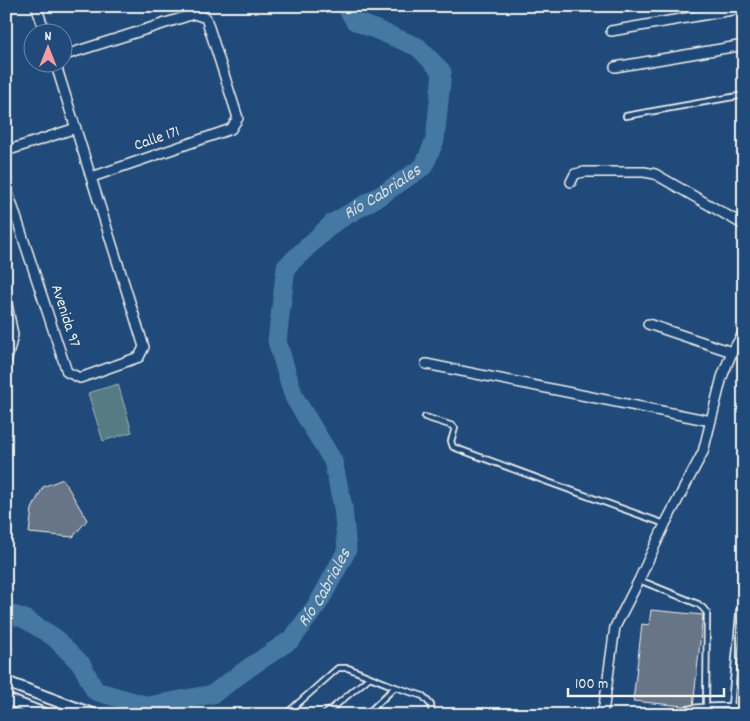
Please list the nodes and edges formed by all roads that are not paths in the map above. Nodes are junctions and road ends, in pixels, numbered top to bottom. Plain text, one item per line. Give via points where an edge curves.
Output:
1 (36, 6) edge
2 (744, 8) edge
3 (42, 22) edge
4 (611, 31) dead end
5 (744, 45) edge
6 (72, 53) edge
7 (615, 67) dead end
8 (58, 72) edge
9 (744, 94) edge
10 (626, 116) dead end
11 (76, 128) junction
12 (6, 151) edge
13 (92, 177) junction
14 (571, 182) dead end
15 (6, 186) edge
16 (744, 225) edge
17 (6, 299) edge
18 (648, 324) dead end
19 (744, 332) edge
20 (732, 352) junction
21 (6, 363) edge
22 (426, 364) dead end
23 (425, 417) dead end
24 (711, 421) junction
25 (665, 524) junction
26 (640, 580) junction
27 (744, 610) edge
28 (370, 677) junction
29 (6, 682) edge
30 (395, 687) junction
31 (6, 699) edge
32 (731, 706) junction
33 (744, 706) edge
34 (6, 707) edge
35 (706, 707) junction
36 (14, 715) edge
37 (47, 715) edge
38 (95, 715) edge
39 (285, 715) edge
40 (324, 715) edge
41 (366, 715) edge
42 (432, 715) edge
43 (600, 715) edge
44 (673, 715) edge

1 - 3 street
2 - 4 street
5 - 7 street
6 - 13 street, Calle 171 via 194,14 206,18 238,118 231,129
8 - 11 street
9 - 10 lane
11 - 12 street
11 - 13 street
13 - 15 street, Avenida 97 via 144,347 140,357 80,378 67,372
14 - 16 street via 575,174 584,172 655,174
17 - 21 street via 13,335
18 - 20 street
19 - 20 street
20 - 24 street
22 - 24 street
23 - 25 lane via 455,428 451,442 453,447
24 - 25 street via 703,452
25 - 26 street
26 - 35 lane via 698,604 707,613
26 - 43 street via 615,627
27 - 32 lane via 739,614
28 - 30 lane
28 - 39 lane via 348,668 338,668
28 - 40 lane
29 - 38 street
30 - 41 lane
30 - 42 lane via 427,699
31 - 37 street
32 - 33 lane
32 - 35 lane
34 - 36 lane
35 - 44 lane via 681,710

